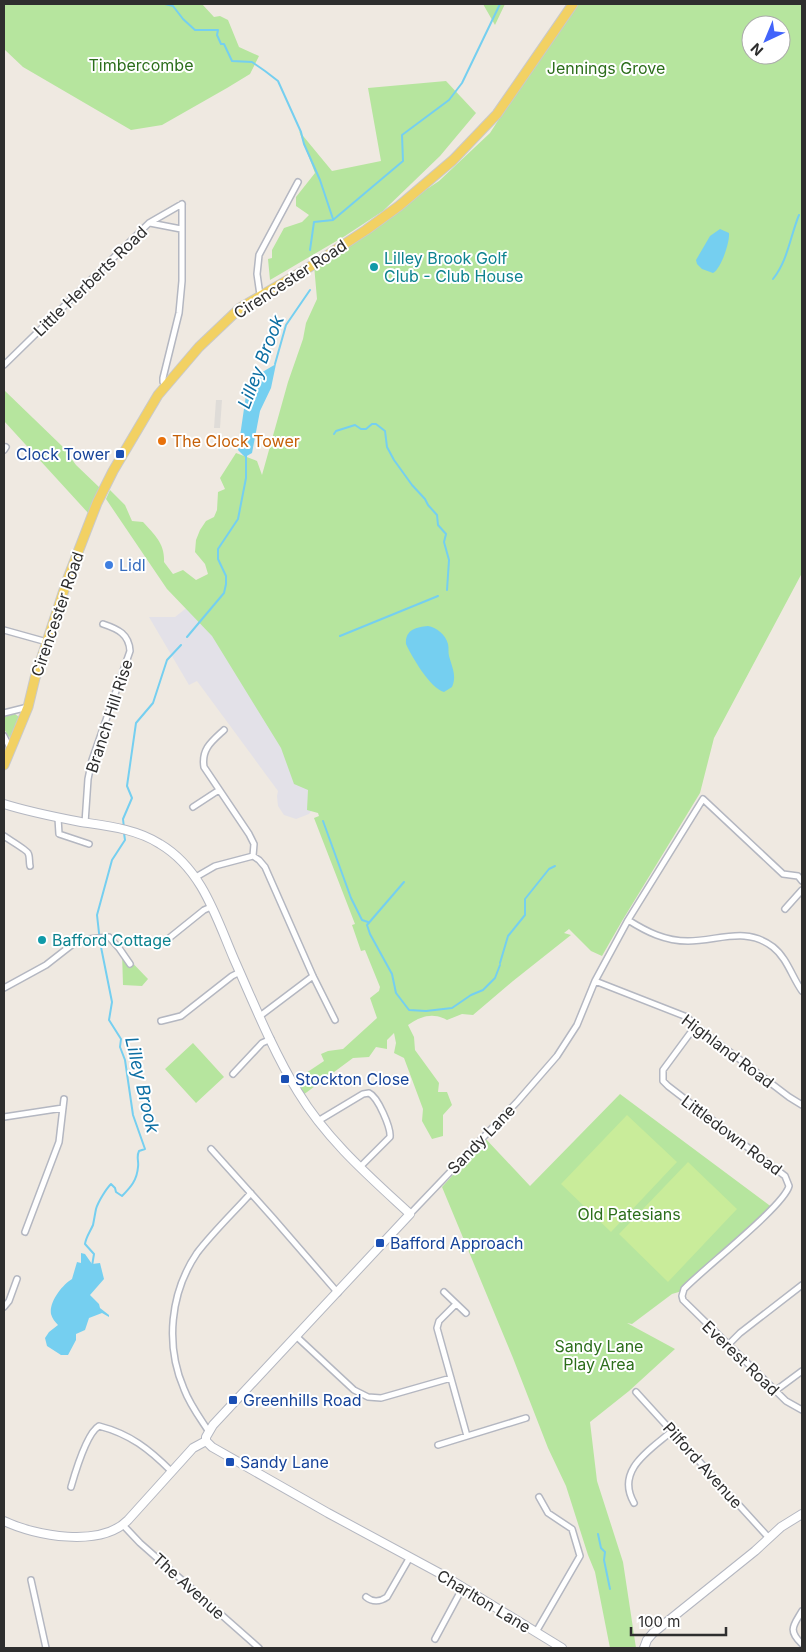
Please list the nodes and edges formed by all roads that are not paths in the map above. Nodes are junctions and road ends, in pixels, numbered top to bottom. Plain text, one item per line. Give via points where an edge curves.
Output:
1 (573, 4) edge
2 (298, 182) dead end
3 (149, 223) junction
4 (181, 229) junction
5 (260, 295) junction
6 (4, 365) edge
7 (166, 385) junction
8 (103, 624) dead end
9 (4, 630) edge
10 (47, 642) junction
11 (28, 707) junction
12 (4, 713) edge
13 (224, 730) dead end
14 (4, 736) edge
15 (11, 749) junction
16 (4, 765) edge
17 (219, 790) junction
18 (4, 804) edge
19 (193, 808) dead end
20 (58, 818) junction
21 (85, 822) junction
22 (4, 836) edge
23 (89, 844) dead end
24 (253, 856) junction
25 (30, 866) dead end
26 (196, 877) junction
27 (802, 881) edge
28 (802, 890) edge
29 (211, 907) junction
30 (785, 909) dead end
31 (628, 920) junction
32 (163, 943) dead end
33 (130, 964) dead end
34 (240, 972) junction
35 (313, 976) junction
36 (595, 981) junction
37 (4, 988) edge
38 (802, 991) edge
39 (260, 1016) junction
40 (335, 1020) dead end
41 (161, 1021) dead end
42 (692, 1026) junction
43 (271, 1039) junction
44 (233, 1074) dead end
45 (64, 1099) dead end
46 (802, 1105) edge
47 (63, 1108) junction
48 (4, 1117) edge
49 (318, 1121) junction
50 (211, 1149) dead end
51 (360, 1167) junction
52 (251, 1193) junction
53 (410, 1214) junction
54 (25, 1232) dead end
55 (17, 1279) dead end
56 (802, 1286) edge
57 (444, 1292) dead end
58 (338, 1293) junction
59 (684, 1302) joint
60 (456, 1304) junction
61 (4, 1307) edge
62 (466, 1313) dead end
63 (297, 1337) junction
64 (728, 1345) junction
65 (802, 1372) edge
66 (451, 1378) junction
67 (775, 1391) junction
68 (636, 1392) dead end
69 (802, 1410) edge
70 (526, 1418) dead end
71 (672, 1431) junction
72 (209, 1432) junction
73 (467, 1436) junction
74 (206, 1441) junction
75 (438, 1445) dead end
76 (172, 1471) junction
77 (71, 1487) dead end
78 (539, 1497) dead end
79 (634, 1503) dead end
80 (802, 1514) edge
81 (4, 1521) edge
82 (122, 1525) junction
83 (769, 1538) junction
84 (410, 1557) junction
85 (31, 1580) dead end
86 (463, 1588) junction
87 (366, 1596) dead end
88 (802, 1611) edge
89 (536, 1632) junction
90 (434, 1639) dead end
91 (802, 1644) edge
92 (46, 1648) edge
93 (257, 1648) edge
94 (562, 1648) edge
95 (644, 1648) edge

1 - 5 main road, Cirencester Road via 497,114 453,160 366,230
2 - 5 street via 259,255
3 - 4 street
3 - 4 street, Little Herberts Road via 182,204
3 - 6 street, Little Herberts Road
4 - 7 street via 182,282 179,313 163,378
5 - 7 main road, Cirencester Road via 213,332
7 - 10 main road, Cirencester Road via 101,493
8 - 21 street, Branch Hill Rise via 124,634 130,651 92,760
9 - 10 street
10 - 11 main road, Cirencester Road
11 - 12 street
11 - 15 main road, Cirencester Road
13 - 17 street via 206,749 203,759 204,767
14 - 15 street
15 - 16 main road, Cirencester Road
17 - 19 street
17 - 24 street via 249,834 254,844
18 - 20 street
20 - 21 street
20 - 23 street via 59,834
21 - 26 street via 150,838 168,849
22 - 25 street via 27,851
24 - 26 street via 215,866
24 - 35 street via 265,867
26 - 29 street
27 - 31 street, Sandy Lane via 798,876 783,874 703,799
28 - 30 street
29 - 32 street
29 - 34 street
31 - 36 street, Sandy Lane
31 - 38 street via 651,934 678,940 697,941 738,934 758,938 781,955
33 - 37 street via 109,937 87,938 78,940 46,965
34 - 39 street
34 - 41 street via 181,1016
35 - 39 street
35 - 40 street
36 - 42 street, Highland Road via 687,1017
36 - 53 street, Sandy Lane via 577,1025 557,1056
39 - 43 street
42 - 46 street, Highland Road
42 - 59 street, Littledown Road via 692,1032 663,1070 663,1080 786,1176 789,1186 773,1208 682,1291
43 - 44 street via 262,1043
43 - 49 street via 296,1088
45 - 47 street
47 - 48 street
47 - 54 street via 59,1142
49 - 51 street
49 - 51 street via 363,1094 375,1097 390,1129 390,1137
50 - 52 street
51 - 53 street
52 - 58 street
52 - 72 street via 196,1256 181,1285 175,1306 173,1340 177,1370 188,1398
53 - 58 street, Sandy Lane
55 - 61 street
56 - 64 street
57 - 60 street
58 - 63 street, Sandy Lane
59 - 64 street, Everest Road
60 - 62 street
60 - 66 street via 439,1321 437,1328
63 - 66 street via 354,1390 368,1397 381,1398
63 - 72 street, Sandy Lane
64 - 67 street, Everest Road
65 - 67 street
66 - 73 street
67 - 69 street, Everest Road
68 - 71 street, Pilford Avenue
70 - 73 street
71 - 79 street via 632,1470 628,1484
71 - 83 street, Pilford Avenue
72 - 74 street, Sandy Lane
73 - 75 street
74 - 76 street via 193,1448
74 - 84 street
76 - 77 street via 141,1444 99,1426 92,1432
76 - 82 street
78 - 89 street via 548,1513 572,1529 580,1556
80 - 83 street
81 - 82 street via 62,1537 105,1533
82 - 93 street, The Avenue
83 - 95 street via 653,1633
84 - 86 street, Charlton Lane
84 - 87 street via 387,1597 375,1601
85 - 92 street
86 - 89 street, Charlton Lane
86 - 90 street
88 - 91 street via 793,1629
89 - 94 street, Charlton Lane

